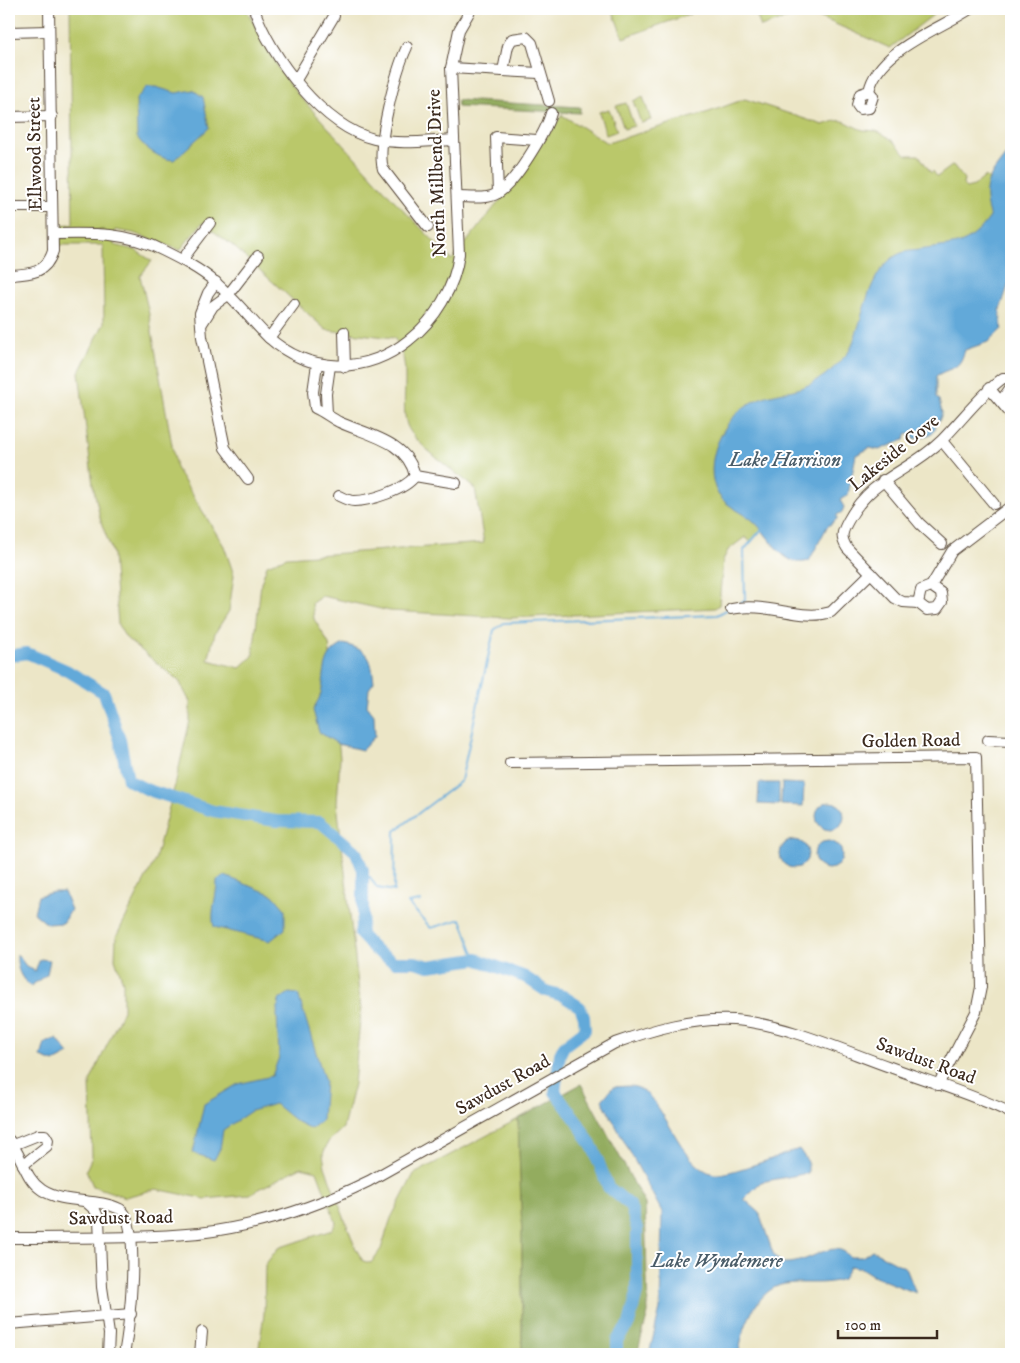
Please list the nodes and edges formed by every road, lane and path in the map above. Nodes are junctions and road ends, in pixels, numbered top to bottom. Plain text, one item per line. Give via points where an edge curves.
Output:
1 (49, 9) edge
2 (254, 9) edge
3 (471, 9) edge
4 (970, 9) edge
5 (334, 16) dead end
6 (49, 31) junction
7 (9, 32) edge
8 (407, 47) dead end
9 (451, 68) junction
10 (503, 71) junction
11 (539, 73) junction
12 (296, 80) junction
13 (869, 91) dead end
14 (549, 101) dead end
15 (551, 113) dead end
16 (52, 116) junction
17 (9, 117) edge
18 (454, 140) junction
19 (538, 140) junction
20 (383, 141) junction
21 (498, 193) junction
22 (457, 197) junction
23 (52, 206) junction
24 (9, 207) edge
25 (210, 223) dead end
26 (428, 226) dead end
27 (53, 234) junction
28 (258, 256) dead end
29 (182, 260) junction
30 (13, 275) edge
31 (216, 282) junction
32 (228, 295) junction
33 (294, 304) dead end
34 (201, 325) junction
35 (344, 332) dead end
36 (269, 338) junction
37 (317, 364) junction
38 (330, 366) junction
39 (345, 367) junction
40 (1011, 383) edge
41 (1011, 387) edge
42 (989, 388) junction
43 (1001, 401) junction
44 (327, 414) junction
45 (1011, 414) edge
46 (942, 441) junction
47 (415, 476) junction
48 (248, 479) dead end
49 (883, 480) junction
50 (456, 483) dead end
51 (339, 496) dead end
52 (994, 504) dead end
53 (1011, 506) edge
54 (942, 544) dead end
55 (871, 573) junction
56 (931, 586) junction
57 (918, 603) junction
58 (731, 609) dead end
59 (988, 740) dead end
60 (1011, 741) edge
61 (510, 763) dead end
62 (938, 1085) junction
63 (1011, 1112) edge
64 (11, 1143) edge
65 (23, 1165) junction
66 (85, 1201) junction
67 (100, 1236) junction
68 (130, 1236) junction
69 (9, 1238) edge
70 (131, 1314) junction
71 (107, 1316) junction
72 (9, 1324) edge
73 (202, 1332) dead end
74 (108, 1354) edge
75 (124, 1354) edge
76 (200, 1354) edge

1 - 6 street, Ellwood Street
2 - 12 street via 270,44
3 - 9 street, North Millbend Drive via 459,30
4 - 13 street via 898,52 877,72
5 - 12 street
6 - 7 street
6 - 16 street, Ellwood Street
8 - 20 street via 398,70
9 - 10 street
9 - 18 street, North Millbend Drive
10 - 11 street
10 - 11 street via 508,46 519,36 532,43
11 - 14 street
12 - 20 street via 339,122 360,134
15 - 19 street
16 - 17 street
16 - 23 street, Ellwood Street
18 - 20 street
18 - 22 street, North Millbend Drive
19 - 21 street via 512,182
19 - 21 street via 496,137
20 - 26 street via 383,169
21 - 22 street
22 - 39 street, North Millbend Drive via 458,264 452,283 438,307 413,337 391,353 368,363
23 - 24 street
23 - 27 street, Ellwood Street
25 - 29 street
27 - 29 street, North Millbend Drive via 120,234
27 - 30 street, Ellwood Street via 53,251 46,266 37,272
28 - 32 street
29 - 31 street, North Millbend Drive
31 - 32 street, North Millbend Drive
31 - 34 street via 204,301
32 - 34 street via 218,301
32 - 36 street, North Millbend Drive
33 - 36 street
34 - 48 street via 222,437 231,458
35 - 39 street
36 - 37 street, North Millbend Drive
37 - 38 street, North Millbend Drive
37 - 44 street via 313,392 315,408
38 - 39 street, North Millbend Drive
38 - 44 street
40 - 42 street, Lakeside Cove via 1008,378 1003,378
41 - 43 street
42 - 43 street
42 - 46 street, Lakeside Cove
43 - 45 street
44 - 47 street via 394,445 408,458
46 - 49 street, Lakeside Cove
46 - 52 street
47 - 50 street
47 - 51 street via 410,483 394,491 353,501
49 - 54 street via 920,524
49 - 55 street, Lakeside Cove via 857,504 842,534 847,548
53 - 56 street via 952,551
55 - 57 street, Lakeside Cove via 895,598
55 - 58 street via 831,612 823,615 757,606
56 - 57 street via 921,590
56 - 57 street via 941,593 940,606 927,610
59 - 60 street
61 - 62 street, Golden Road via 976,757 981,987 976,1012
62 - 63 street, Sawdust Road
62 - 68 street, Sawdust Road via 820,1042 735,1020 656,1029 615,1044 578,1063 338,1196 268,1219 218,1230
64 - 65 street
64 - 65 street via 38,1135 45,1135 48,1140 47,1146
65 - 66 street via 30,1179 43,1191
66 - 67 street via 99,1219
66 - 68 street via 122,1210 129,1220
67 - 68 street, Sawdust Road
67 - 69 street, Sawdust Road
67 - 71 street
68 - 70 street
70 - 71 street
70 - 75 street
71 - 72 street
71 - 74 street
73 - 76 street

